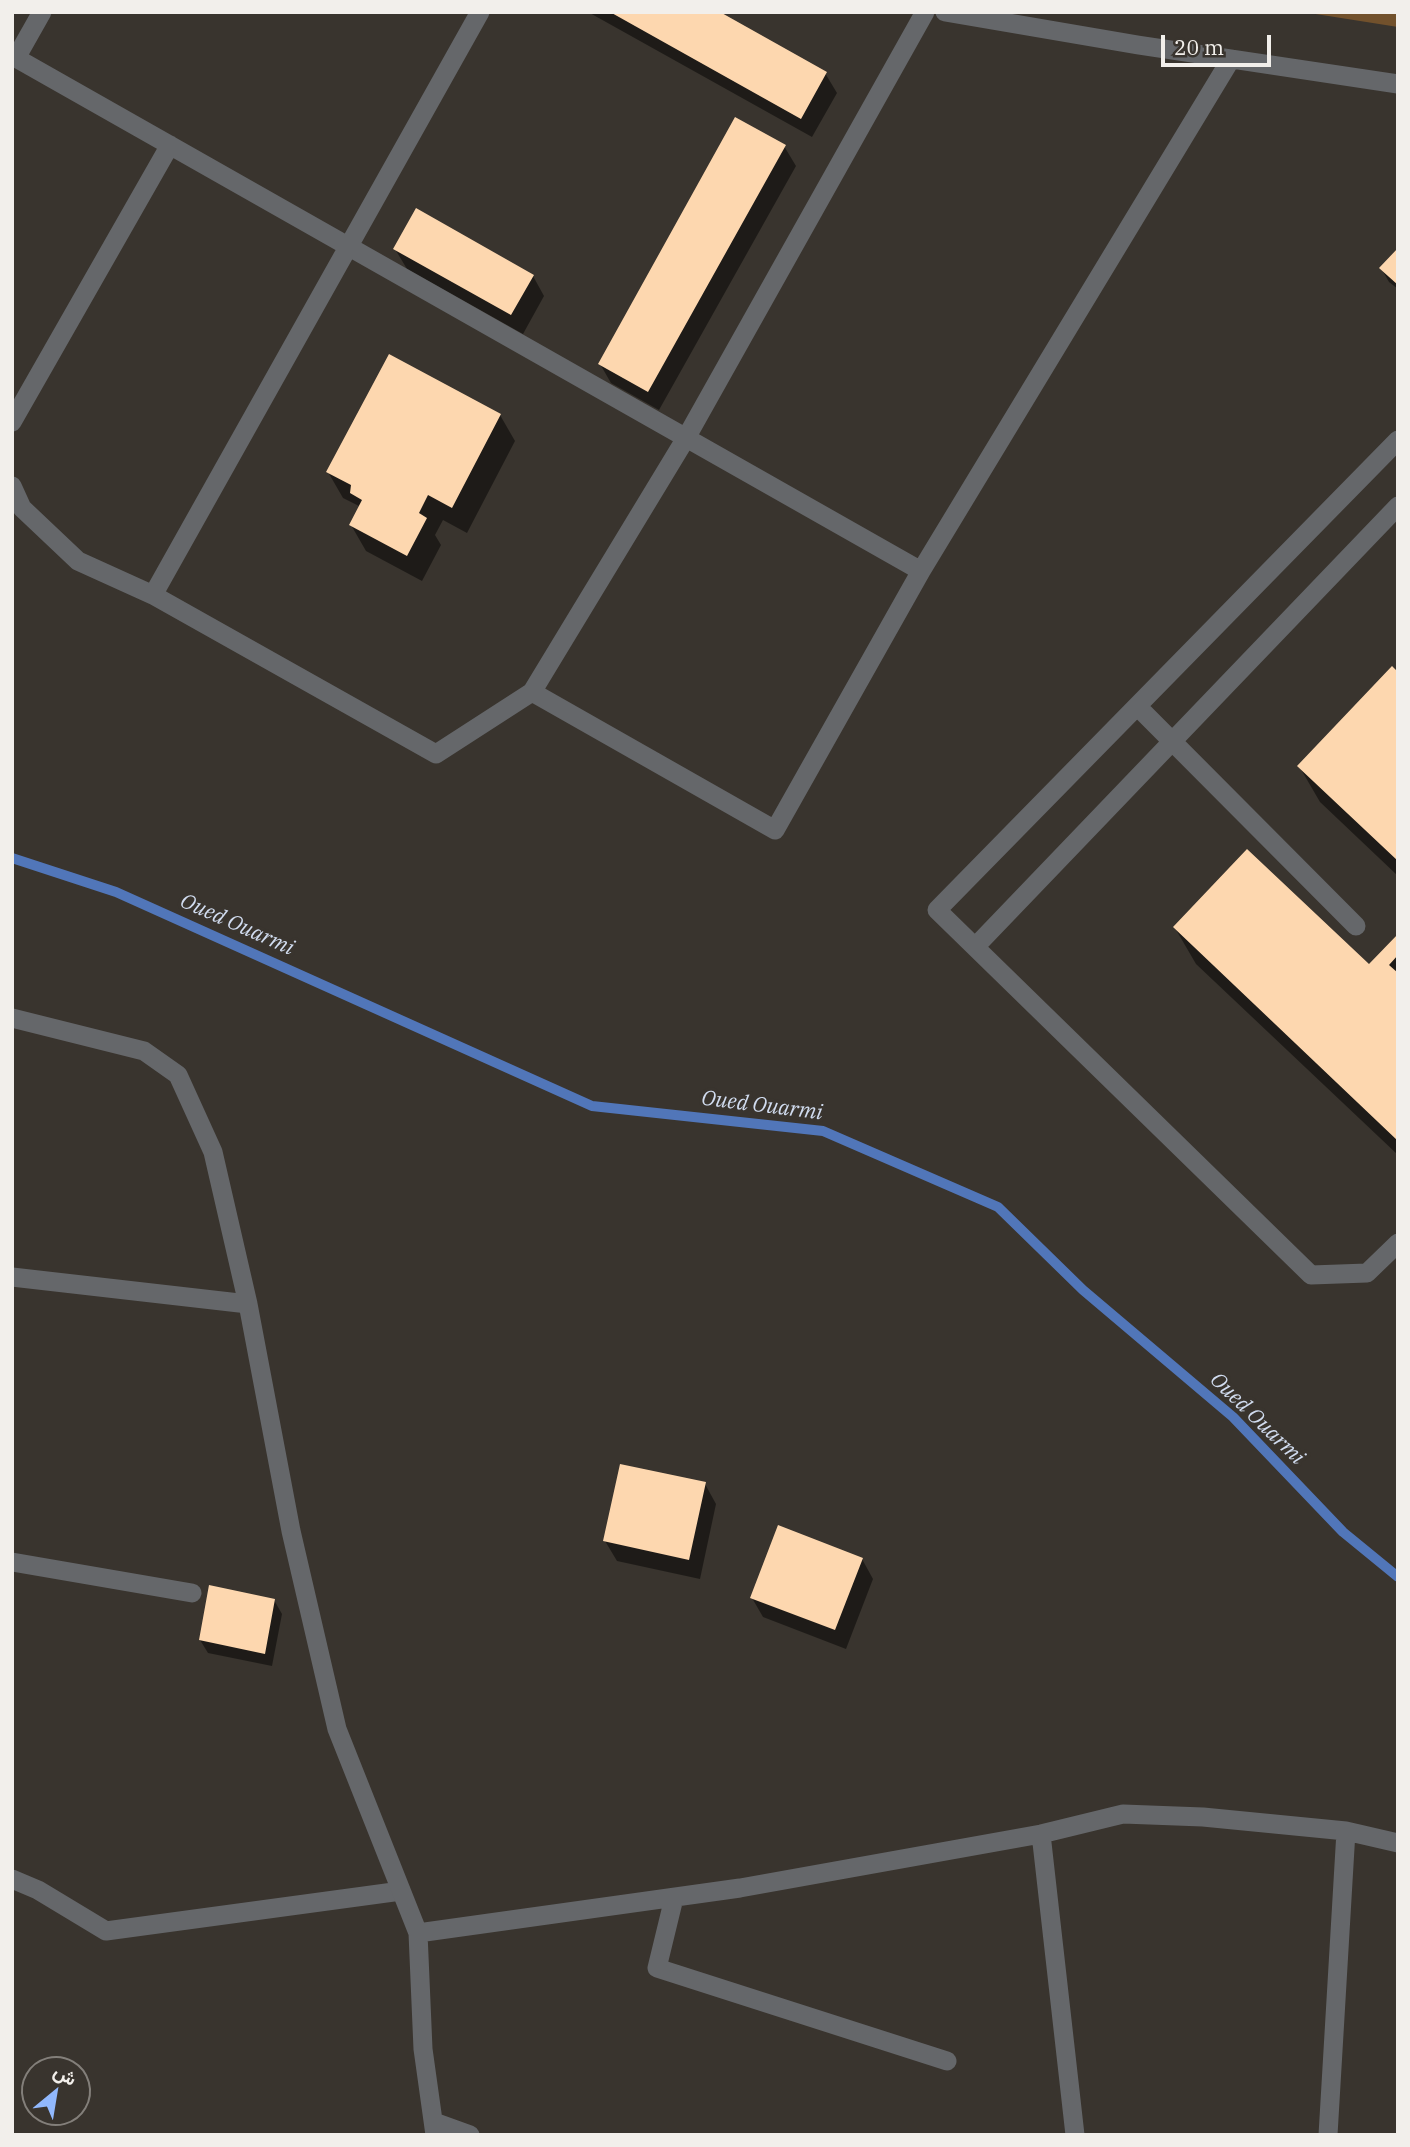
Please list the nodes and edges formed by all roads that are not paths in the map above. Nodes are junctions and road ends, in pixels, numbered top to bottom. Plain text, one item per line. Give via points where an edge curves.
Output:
1 (42, 12) edge
2 (480, 12) edge
3 (925, 12) edge
4 (945, 12) edge
5 (14, 59) edge
6 (1231, 59) junction
7 (1398, 84) edge
8 (170, 145) junction
9 (349, 246) junction
10 (12, 422) edge
11 (686, 438) junction
12 (1398, 440) edge
13 (12, 486) edge
14 (1398, 506) edge
15 (921, 571) junction
16 (153, 595) junction
17 (532, 692) junction
18 (1137, 706) junction
19 (1172, 741) junction
20 (1356, 926) dead end
21 (975, 947) junction
22 (12, 1018) edge
23 (1398, 1243) edge
24 (12, 1277) edge
25 (248, 1304) junction
26 (12, 1562) edge
27 (192, 1593) dead end
28 (1346, 1831) junction
29 (1041, 1834) junction
30 (1398, 1843) edge
31 (12, 1879) edge
32 (401, 1891) junction
33 (674, 1898) junction
34 (418, 1933) junction
35 (947, 2061) dead end
36 (434, 2128) edge
37 (470, 2135) edge
38 (1075, 2135) edge
39 (1328, 2135) edge

1 - 5 street
2 - 9 street
3 - 11 street
4 - 6 street
5 - 8 street
6 - 7 street
6 - 15 street
8 - 9 street
8 - 10 street
9 - 11 street
9 - 16 street
11 - 15 street
11 - 17 street
12 - 18 street
13 - 16 street via 22,508 78,561
14 - 19 street
15 - 17 street via 775,830
16 - 17 street via 436,754
18 - 19 street
18 - 21 street via 937,910
19 - 20 street
19 - 21 street
21 - 23 street via 1311,1275 1367,1273
22 - 25 street via 144,1051 178,1075 213,1152
24 - 25 street
25 - 32 street via 291,1531 337,1730
26 - 27 street
28 - 29 street via 1203,1816 1124,1814
28 - 30 street
28 - 39 street
29 - 33 street
29 - 38 street
31 - 32 street via 106,1931
32 - 34 street
33 - 34 street
33 - 35 street via 657,1968
34 - 36 street via 424,2049
36 - 37 street

